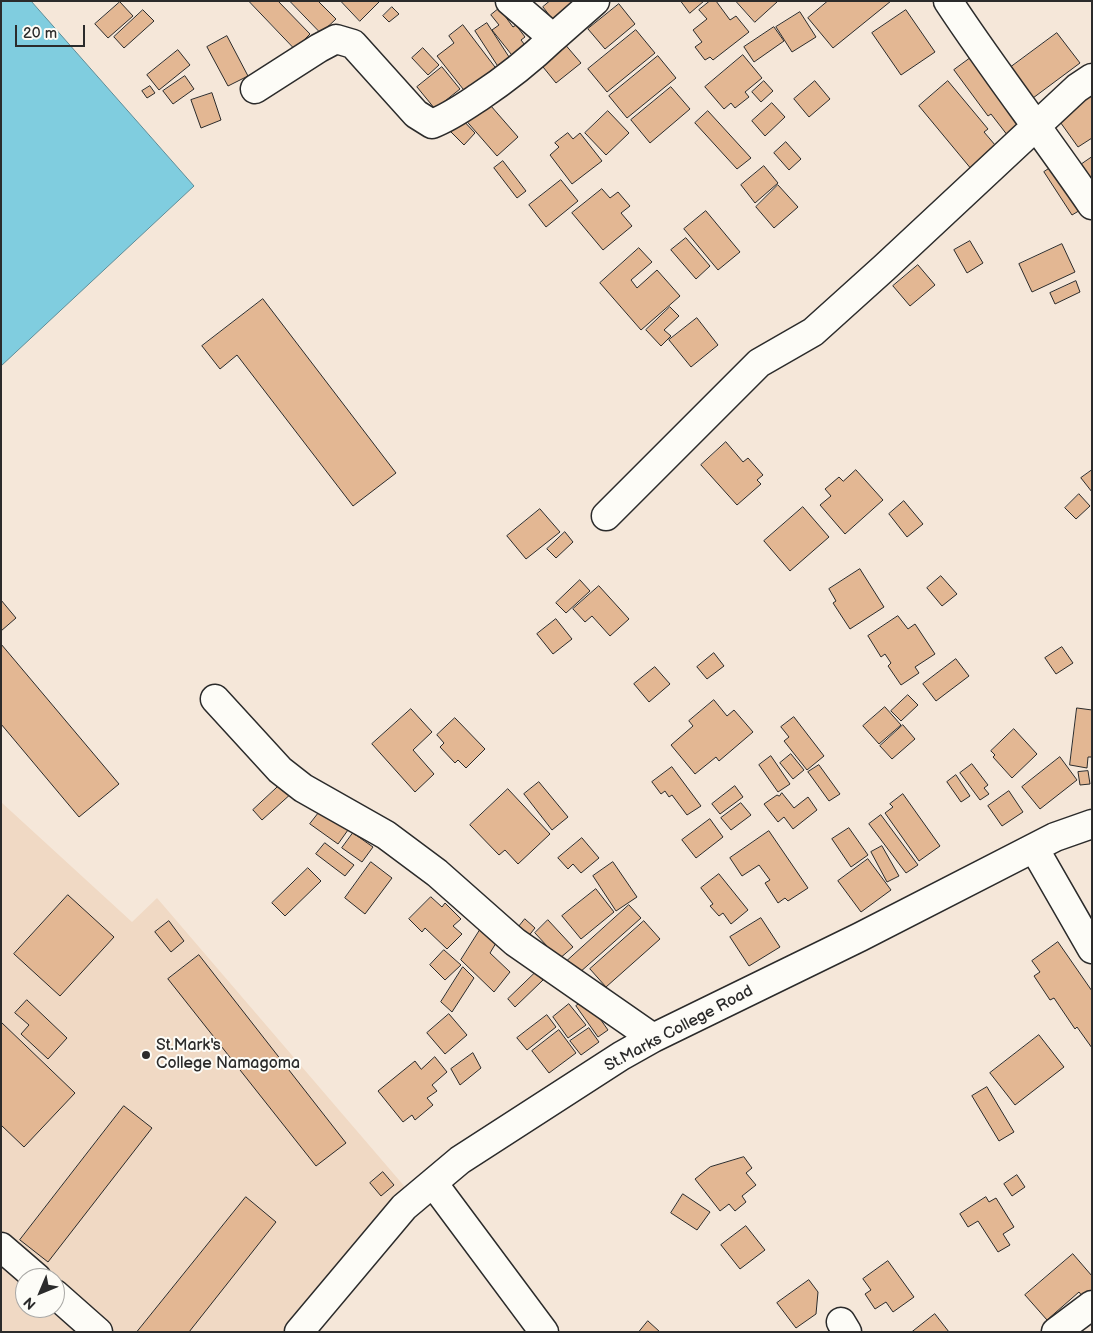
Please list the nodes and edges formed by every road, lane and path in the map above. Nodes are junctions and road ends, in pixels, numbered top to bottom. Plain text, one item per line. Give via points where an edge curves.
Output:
1 (510, 1) edge
2 (595, 1) edge
3 (948, 1) edge
4 (553, 38) junction
5 (1092, 78) edge
6 (255, 89) dead end
7 (1037, 126) junction
8 (1092, 205) edge
9 (606, 516) dead end
10 (215, 699) dead end
11 (1092, 824) edge
12 (1034, 848) junction
13 (1092, 949) edge
14 (653, 1038) junction
15 (433, 1183) junction
16 (1, 1247) edge
17 (25, 1268) edge
18 (65, 1303) edge
19 (1092, 1305) edge
20 (98, 1332) edge
21 (299, 1332) edge
22 (544, 1332) edge
23 (1056, 1332) edge

1 - 4 street
2 - 4 street
3 - 7 street via 979,49
4 - 6 street via 504,79 448,118 432,124 416,114 353,44 336,39
5 - 7 street
7 - 8 street
7 - 9 street via 812,332 759,363
10 - 14 street via 280,770 303,788 386,836 437,874 514,942
11 - 12 street, St.Marks College Road
12 - 13 street
12 - 14 street, St.Marks College Road
14 - 15 street, St.Marks College Road via 460,1160
15 - 21 street, St.Marks College Road via 398,1214
15 - 22 street
16 - 17 street
18 - 20 street
19 - 23 street

